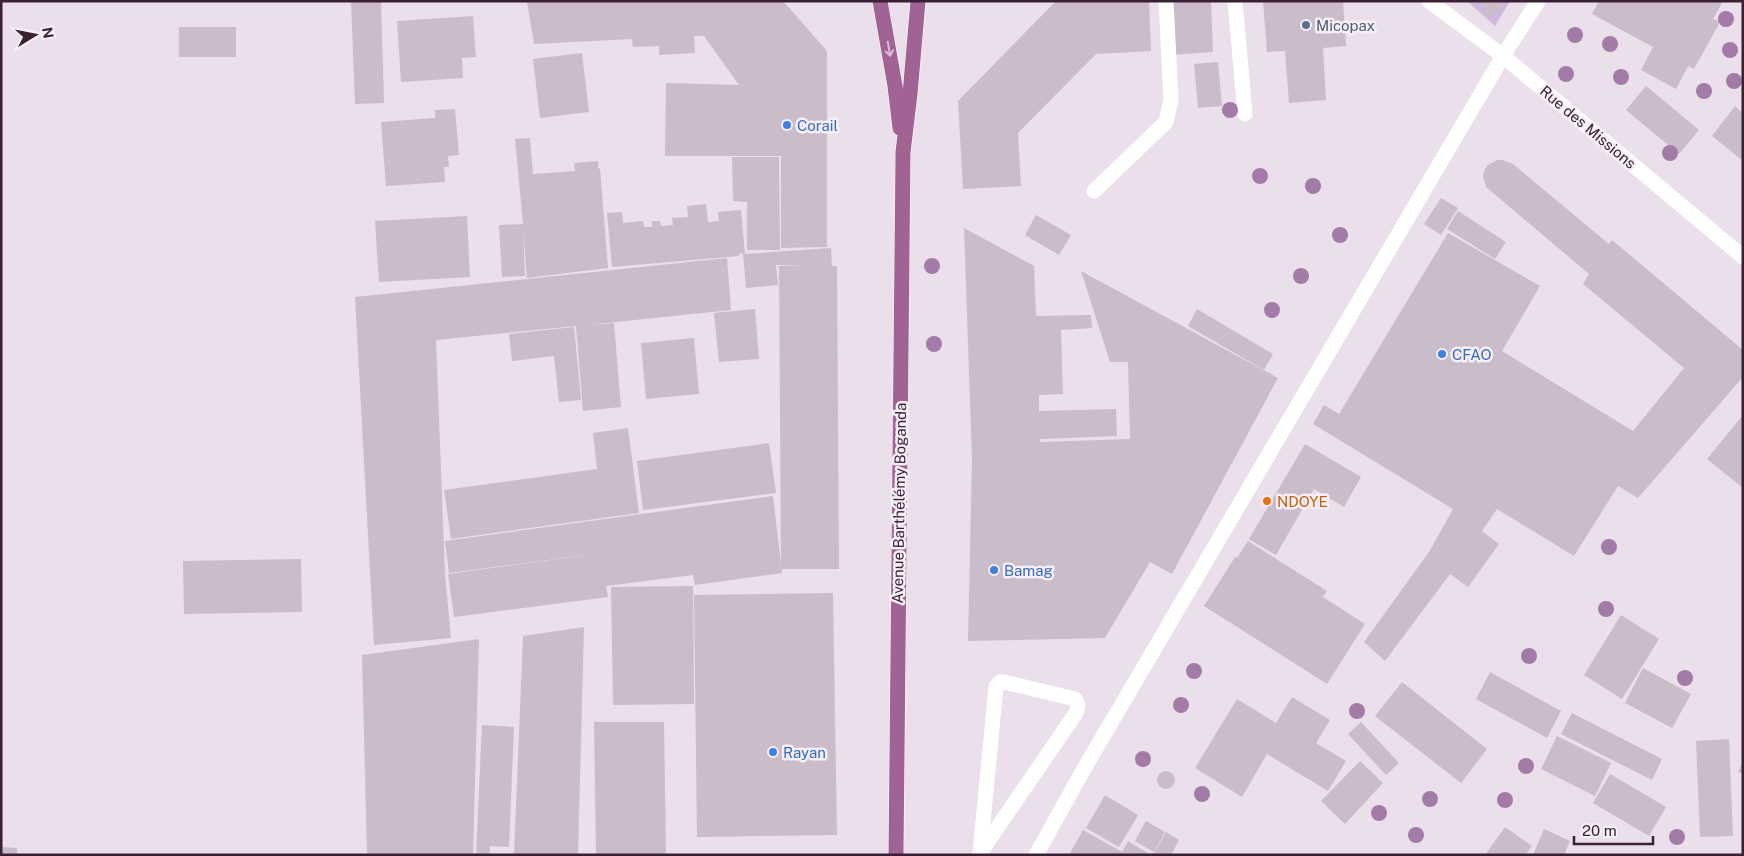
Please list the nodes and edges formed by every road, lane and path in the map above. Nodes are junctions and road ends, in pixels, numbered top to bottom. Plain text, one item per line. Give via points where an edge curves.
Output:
1 (880, 1) edge
2 (918, 1) edge
3 (1166, 1) edge
4 (1235, 1) edge
5 (1429, 1) edge
6 (1538, 1) edge
7 (1503, 56) junction
8 (1245, 114) dead end
9 (903, 152) junction
10 (1094, 191) dead end
11 (1743, 257) edge
12 (980, 854) edge
13 (896, 855) edge
14 (1036, 855) edge

1 -> 9 main road, Avenue Barthélémy Boganda
2 - 9 main road, Avenue Barthélémy Boganda
3 - 10 street via 1172,100 1166,122
4 - 8 street
5 - 7 street, Rue des Missions
6 - 7 street
7 - 11 street, Rue des Missions
7 - 14 street
9 - 13 main road, Avenue Barthélémy Boganda
12 - 12 street via 1076,713 1078,705 1075,699 1004,682 996,687

